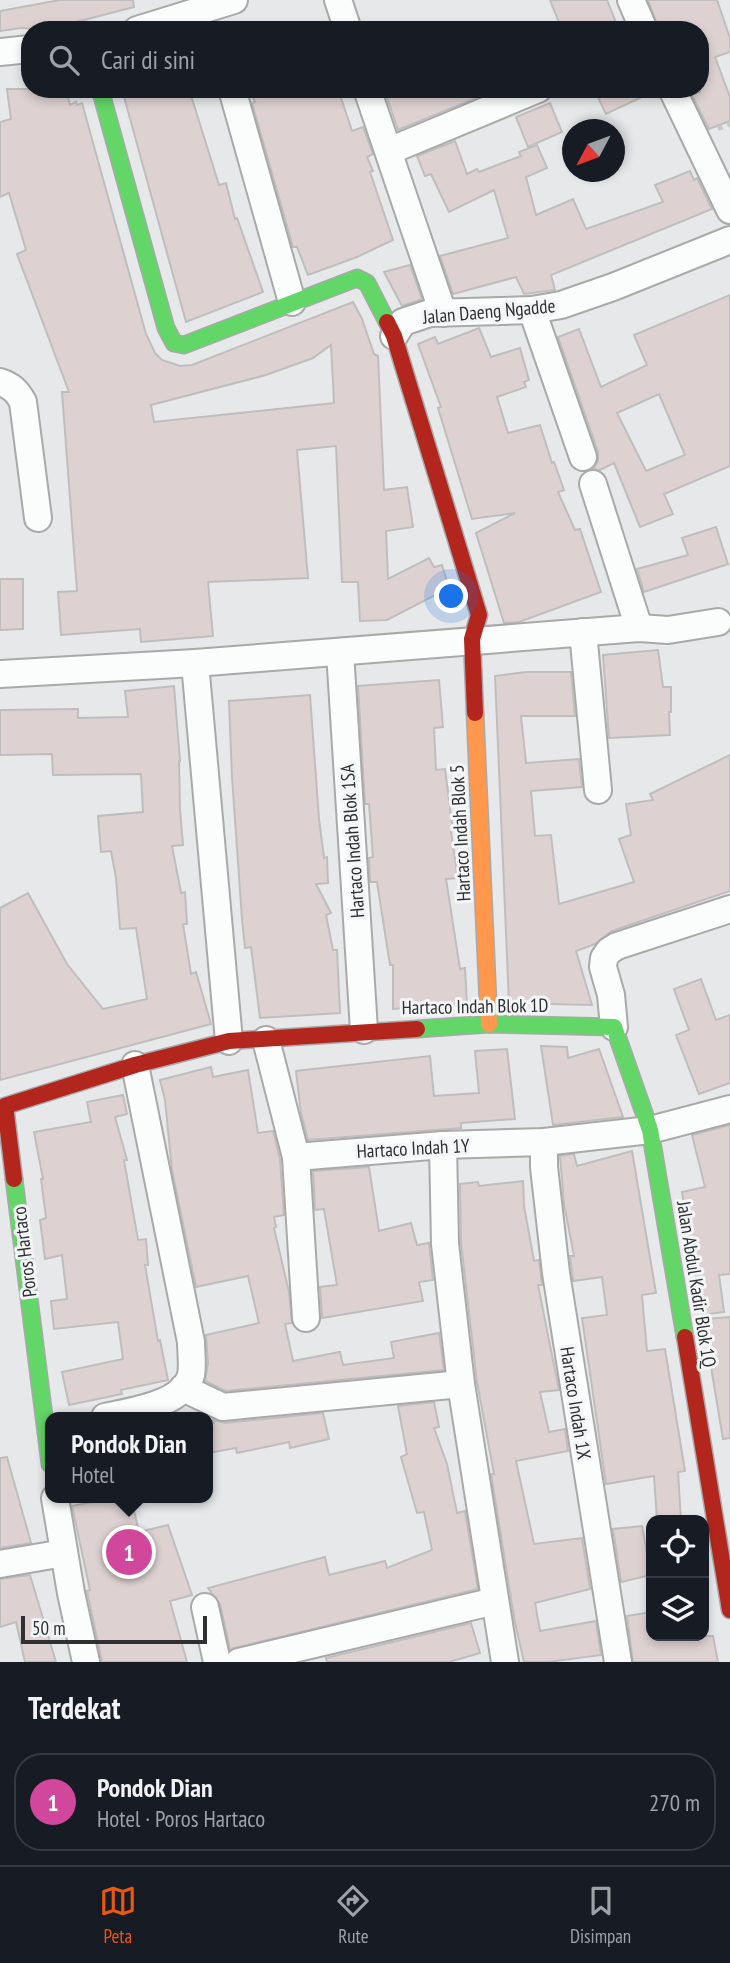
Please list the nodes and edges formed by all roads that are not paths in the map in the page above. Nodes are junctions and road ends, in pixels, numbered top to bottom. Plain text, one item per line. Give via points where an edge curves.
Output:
1 (234, 0) edge
2 (338, 0) edge
3 (631, 0) edge
4 (212, 19) edge
5 (345, 21) edge
6 (640, 21) edge
7 (21, 50) edge
8 (0, 52) edge
9 (102, 98) edge
10 (235, 98) edge
11 (371, 98) edge
12 (516, 98) edge
13 (676, 98) edge
14 (389, 151) junction
15 (730, 210) edge
16 (730, 240) edge
17 (292, 302) junction
18 (532, 310) junction
19 (443, 313) junction
20 (394, 336) junction
21 (0, 382) edge
22 (583, 457) dead end
23 (593, 484) dead end
24 (38, 518) dead end
25 (718, 622) dead end
26 (639, 628) junction
27 (583, 632) junction
28 (472, 639) junction
29 (340, 652) junction
30 (195, 663) junction
31 (0, 674) edge
32 (598, 790) dead end
33 (730, 909) edge
34 (489, 1024) junction
35 (614, 1027) junction
36 (364, 1030) junction
37 (266, 1040) junction
38 (229, 1041) junction
39 (135, 1065) junction
40 (2, 1107) edge
41 (730, 1109) edge
42 (650, 1130) junction
43 (544, 1142) junction
44 (443, 1145) junction
45 (296, 1157) junction
46 (306, 1318) dead end
47 (461, 1384) junction
48 (183, 1388) junction
49 (45, 1412) edge
50 (128, 1412) edge
51 (56, 1503) edge
52 (64, 1553) junction
53 (0, 1564) edge
54 (495, 1601) junction
55 (205, 1607) dead end
56 (730, 1610) edge
57 (86, 1662) edge
58 (218, 1662) edge
59 (239, 1662) edge
60 (505, 1662) edge
61 (618, 1662) edge

1 - 4 street
2 - 5 street
3 - 6 street
7 - 8 street
9 - 17 street via 166,328 174,342 184,345
10 - 17 street
11 - 14 street
12 - 14 street
13 - 15 street
14 - 19 street
16 - 18 street, Jalan Daeng Ngadde via 582,299
17 - 20 street via 360,279 367,283
18 - 19 street, Jalan Daeng Ngadde
18 - 22 street
19 - 20 street, Jalan Daeng Ngadde via 403,322
20 - 28 street via 479,615
21 - 24 street via 17,391 23,401
23 - 26 street
25 - 26 street via 668,630
26 - 27 street
27 - 28 street
27 - 32 street
28 - 29 street
28 - 34 street, Hartaco Indah Blok 5
29 - 30 street
29 - 36 street, Hartaco Indah Blok 1SA
30 - 31 street
30 - 38 street
33 - 35 street via 609,951 603,967
34 - 35 street, Hartaco Indah Blok 1D
34 - 36 street, Hartaco Indah Blok 1D
35 - 42 street
36 - 37 street, Hartaco Indah Blok 1D
37 - 38 street, Hartaco Indah Blok 1D
37 - 45 street
38 - 39 street, Poros Hartaco
39 - 40 street, Poros Hartaco
39 - 48 street via 191,1342 191,1377
40 - 49 street, Poros Hartaco
41 - 42 street, Hartaco Indah 1Y
42 - 43 street, Hartaco Indah 1Y
42 - 56 street, Jalan Abdul Kadir Blok 1Q
43 - 44 street, Hartaco Indah 1Y
43 - 61 street, Hartaco Indah 1X via 556,1273
44 - 45 street, Hartaco Indah 1Y
44 - 47 street via 445,1244
45 - 46 street
47 - 48 street via 223,1407
47 - 54 street
48 - 50 street via 154,1406
51 - 52 street
52 - 53 street
52 - 57 street
54 - 59 street
54 - 60 street
55 - 58 street

